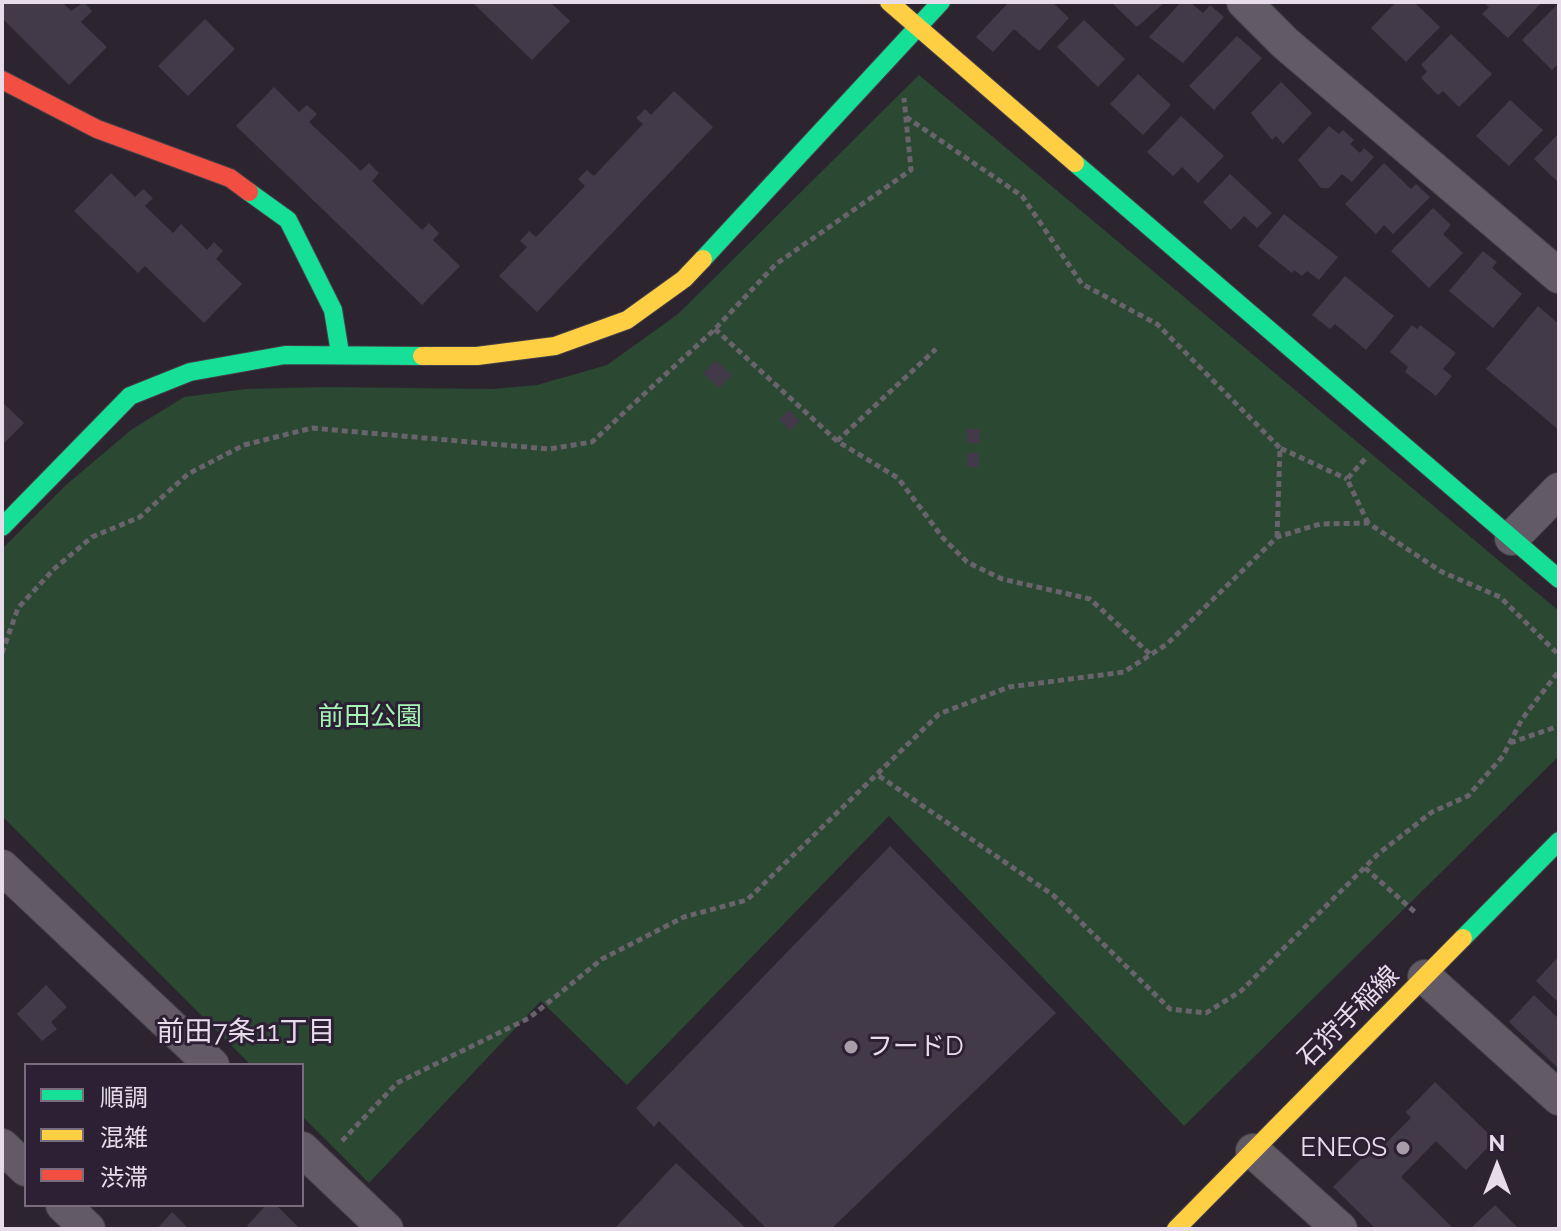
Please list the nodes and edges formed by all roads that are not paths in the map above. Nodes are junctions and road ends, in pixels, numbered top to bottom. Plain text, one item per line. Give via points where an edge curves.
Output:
1 (889, 2) edge
2 (941, 2) edge
3 (1244, 2) edge
4 (918, 26) junction
5 (2, 80) edge
6 (1559, 276) edge
7 (340, 353) junction
8 (1559, 490) edge
9 (2, 527) edge
10 (1512, 538) junction
11 (1559, 579) edge
12 (1559, 841) edge
13 (2, 867) edge
14 (1425, 977) junction
15 (210, 1063) edge
16 (1559, 1098) edge
17 (2, 1146) edge
18 (304, 1151) edge
19 (1253, 1151) junction
20 (24, 1167) edge
21 (65, 1207) edge
22 (373, 1225) edge
23 (88, 1229) edge
24 (1176, 1229) edge
25 (1340, 1229) edge

1 - 4 street
2 - 4 street
3 - 6 street via 1285,43
4 - 7 street via 684,279 627,320 555,346 477,356
4 - 10 street
5 - 7 street via 97,129 230,178 288,220 333,310
7 - 9 street via 285,355 190,372 130,396
8 - 10 street
10 - 11 street
12 - 14 street, 石狩手稲線
13 - 15 street
14 - 16 street
14 - 19 street, 石狩手稲線
17 - 20 street
18 - 22 street
19 - 24 street, 石狩手稲線
19 - 25 street
21 - 23 street

